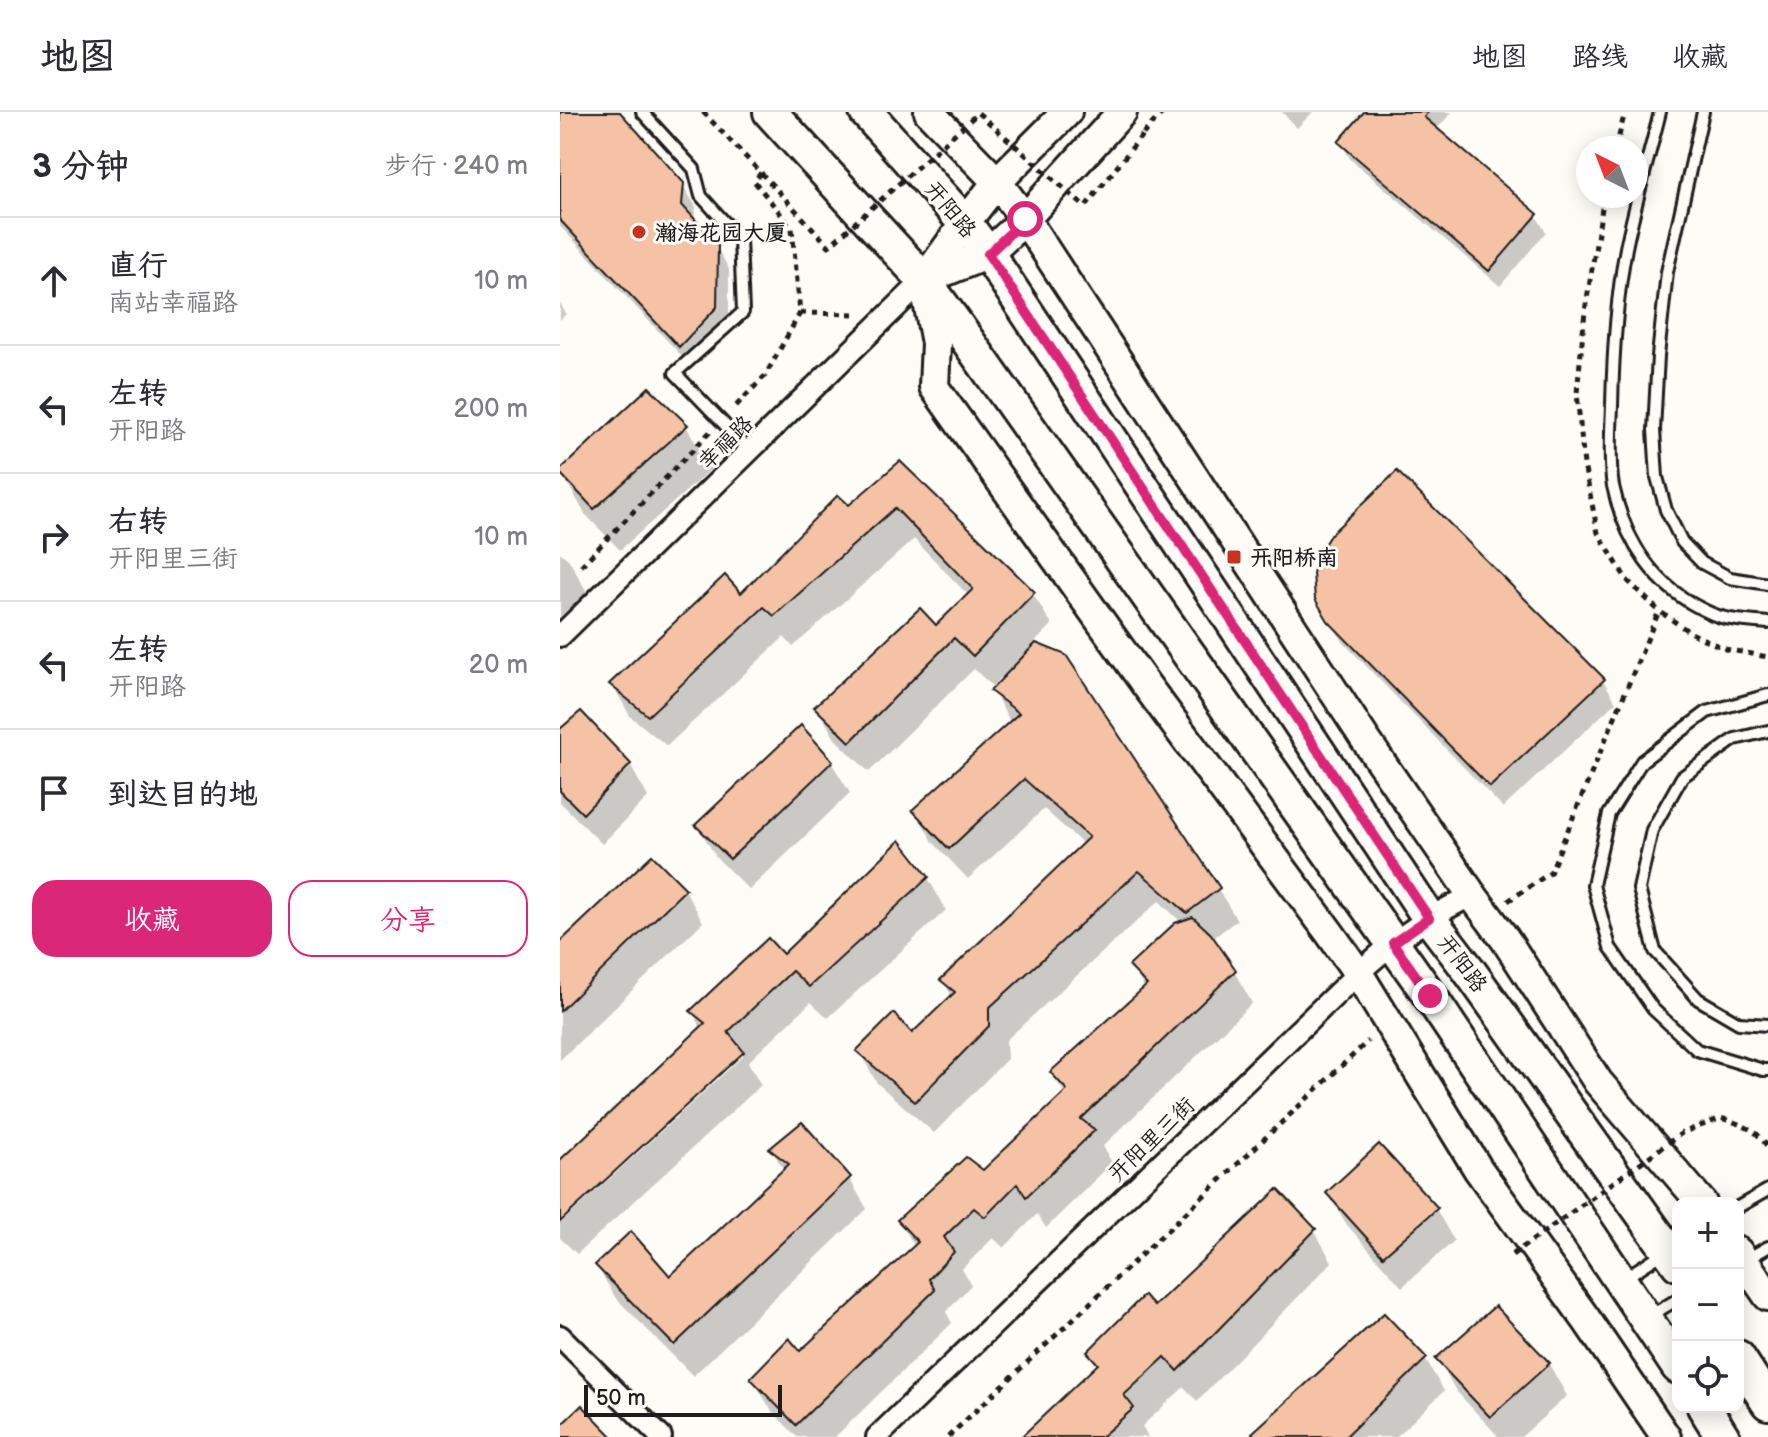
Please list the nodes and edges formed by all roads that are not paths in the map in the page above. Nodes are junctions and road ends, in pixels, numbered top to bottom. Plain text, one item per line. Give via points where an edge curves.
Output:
1 (642, 112) edge
2 (770, 112) edge
3 (866, 112) edge
4 (929, 112) edge
5 (1067, 112) edge
6 (1122, 112) edge
7 (1660, 112) edge
8 (1703, 112) edge
9 (997, 182) junction
10 (1025, 219) junction
11 (965, 223) junction
12 (988, 254) junction
13 (924, 280) junction
14 (750, 451) junction
15 (1768, 584) edge
16 (1768, 623) edge
17 (560, 636) edge
18 (1768, 695) edge
19 (1768, 731) edge
20 (1472, 895) junction
21 (1429, 918) junction
22 (1393, 943) junction
23 (1358, 973) junction
24 (1768, 1025) edge
25 (1768, 1070) edge
26 (1768, 1190) edge
27 (1697, 1197) edge
28 (1744, 1204) edge
29 (1672, 1248) edge
30 (1672, 1254) edge
31 (1747, 1256) edge
32 (1621, 1280) junction
33 (1768, 1296) edge
34 (1672, 1303) edge
35 (1647, 1318) junction
36 (560, 1336) edge
37 (1672, 1358) edge
38 (1744, 1366) edge
39 (1768, 1403) edge
40 (1708, 1413) edge
41 (661, 1437) edge
42 (877, 1437) edge
43 (1666, 1437) edge
44 (1723, 1437) edge

1 - 14 lane via 694,169 701,196 740,239 743,312 675,373
2 - 13 main road, 开阳路
3 - 11 main road, 开阳路
4 - 9 street, 开阳路
5 - 9 street
6 - 10 street
7 - 16 lane via 1626,248 1614,338 1613,484 1626,527 1661,581 1712,614
8 - 15 lane via 1667,272 1655,415 1657,477 1682,542 1702,563 1730,578
9 - 10 street, 开阳路
9 - 11 street
10 - 12 street
10 - 20 street, 开阳路
11 - 12 main road, 开阳路
11 - 13 street
12 - 13 street
12 - 21 main road, 开阳路
13 - 14 street, 幸福路
13 - 22 main road, 开阳路
13 - 23 street via 936,343 934,387
14 - 17 street, 幸福路
18 - 25 lane via 1707,712 1642,761 1609,814 1593,885 1610,947 1653,1009 1697,1050
19 - 24 lane via 1735,739 1682,777 1652,830 1639,889 1655,951 1698,999 1739,1023
20 - 21 street, 开阳里三街
20 - 27 street, 开阳路 via 1598,1082
21 - 22 street, 开阳里三街
21 - 29 main road, 开阳路
22 - 23 street, 开阳里三街
22 - 32 main road, 开阳路
23 - 42 street, 开阳里三街
23 - 43 street via 1478,1169
26 - 28 lane
30 - 32 lane
31 - 33 street
32 - 35 main road, 开阳路
34 - 35 lane
35 - 37 main road, 开阳路
36 - 41 street
38 - 39 main road
40 - 44 main road

